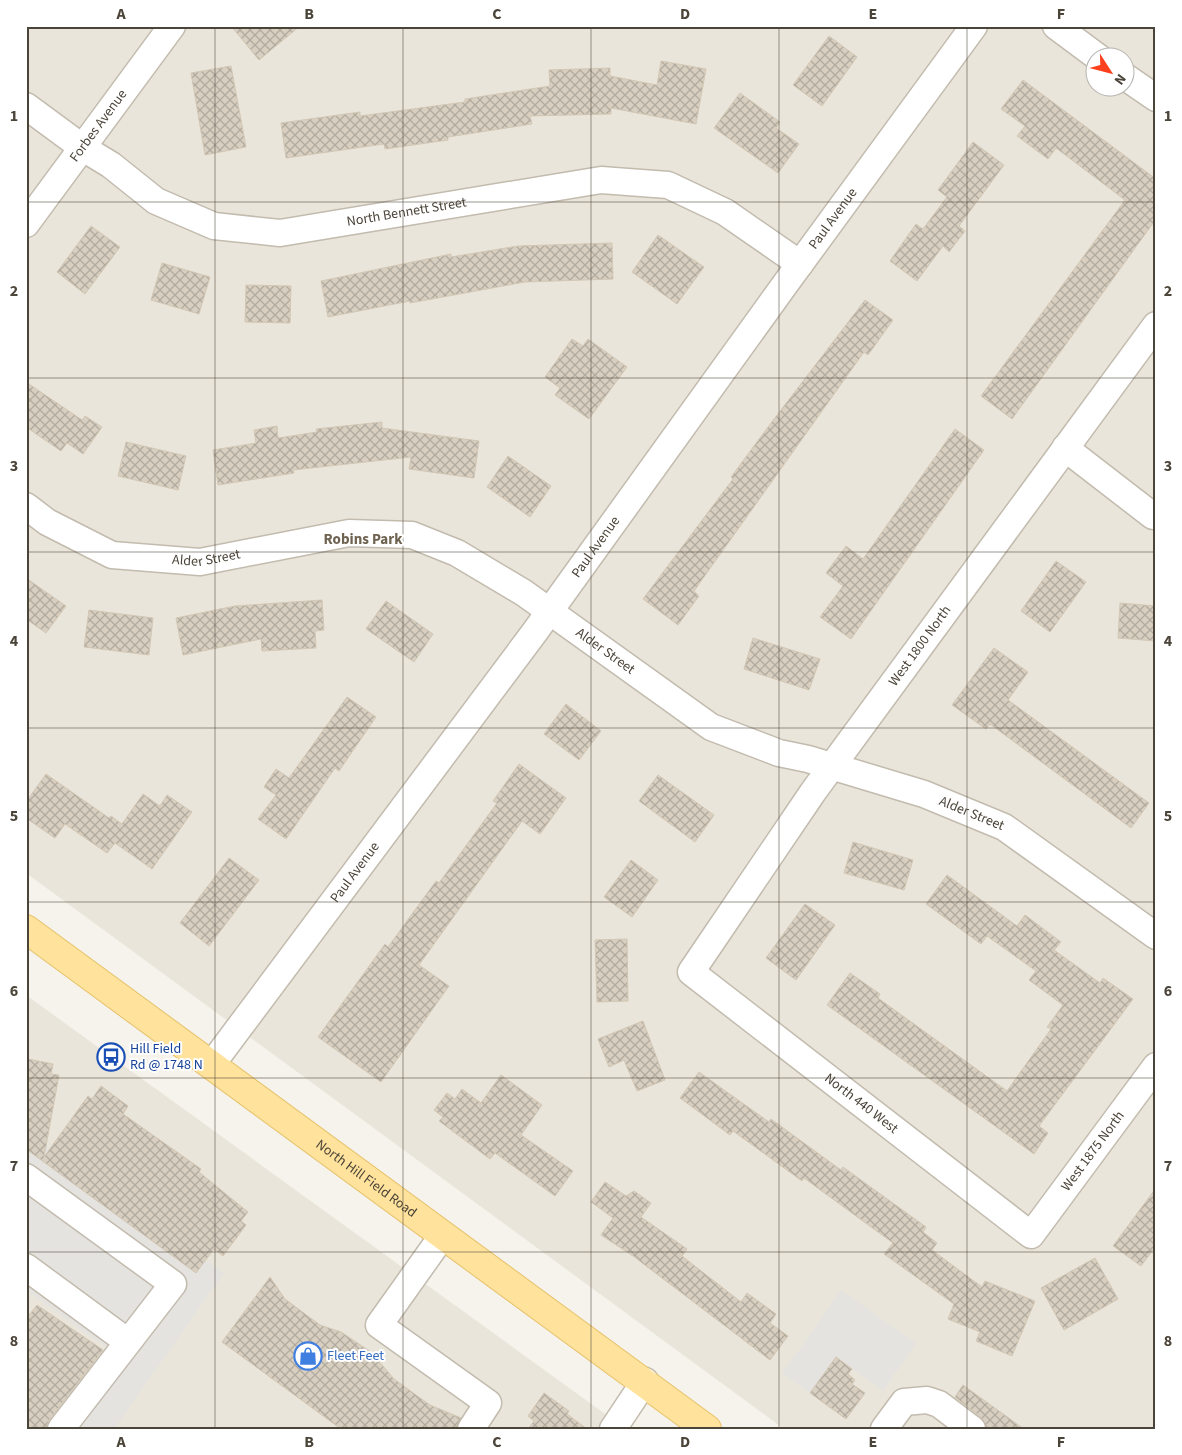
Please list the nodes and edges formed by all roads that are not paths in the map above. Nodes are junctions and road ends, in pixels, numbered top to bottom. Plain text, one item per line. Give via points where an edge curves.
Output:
1 (172, 26) edge
2 (974, 26) edge
3 (1056, 26) edge
4 (1086, 48) edge
5 (1134, 83) edge
6 (1156, 98) edge
7 (26, 106) edge
8 (82, 148) junction
9 (26, 224) edge
10 (800, 264) junction
11 (1156, 325) edge
12 (1065, 448) junction
13 (26, 506) edge
14 (1153, 516) dead end
15 (549, 612) junction
16 (832, 767) junction
17 (26, 929) edge
18 (1156, 936) edge
19 (691, 972) joint
20 (212, 1064) junction
21 (1156, 1066) edge
22 (27, 1180) edge
23 (443, 1235) junction
24 (1031, 1235) joint
25 (26, 1267) edge
26 (128, 1342) junction
27 (645, 1382) junction
28 (700, 1427) edge
29 (61, 1429) edge
30 (471, 1429) edge
31 (613, 1429) edge
32 (884, 1429) edge
33 (972, 1429) edge

1 - 8 street, Forbes Avenue
2 - 10 street, Paul Avenue
3 - 4 street
5 - 6 street
7 - 8 street, North Bennett Street
8 - 9 street, Forbes Avenue
8 - 10 street, North Bennett Street via 111,165 156,201 214,226 280,233 601,180 668,185 725,212
10 - 15 street, Paul Avenue
11 - 12 street, West 1800 North
12 - 14 street
12 - 16 street, West 1800 North
13 - 15 street, Alder Street via 47,522 112,555 200,562 349,533 412,535 457,553
15 - 16 street, Alder Street via 711,727 779,753
15 - 20 street, Paul Avenue
16 - 18 street, Alder Street via 924,794 1004,827
16 - 19 street, West 1800 North
17 - 20 main road, North Hill Field Road
19 - 24 street, North 440 West
20 - 23 main road, North Hill Field Road
21 - 24 street, West 1875 North
22 - 26 street via 173,1284
23 - 27 main road, North Hill Field Road
23 - 30 street via 379,1325 488,1403
25 - 26 street
26 - 29 street
27 - 28 main road, North Hill Field Road
27 - 31 street
32 - 33 street via 904,1402 927,1400 939,1404

